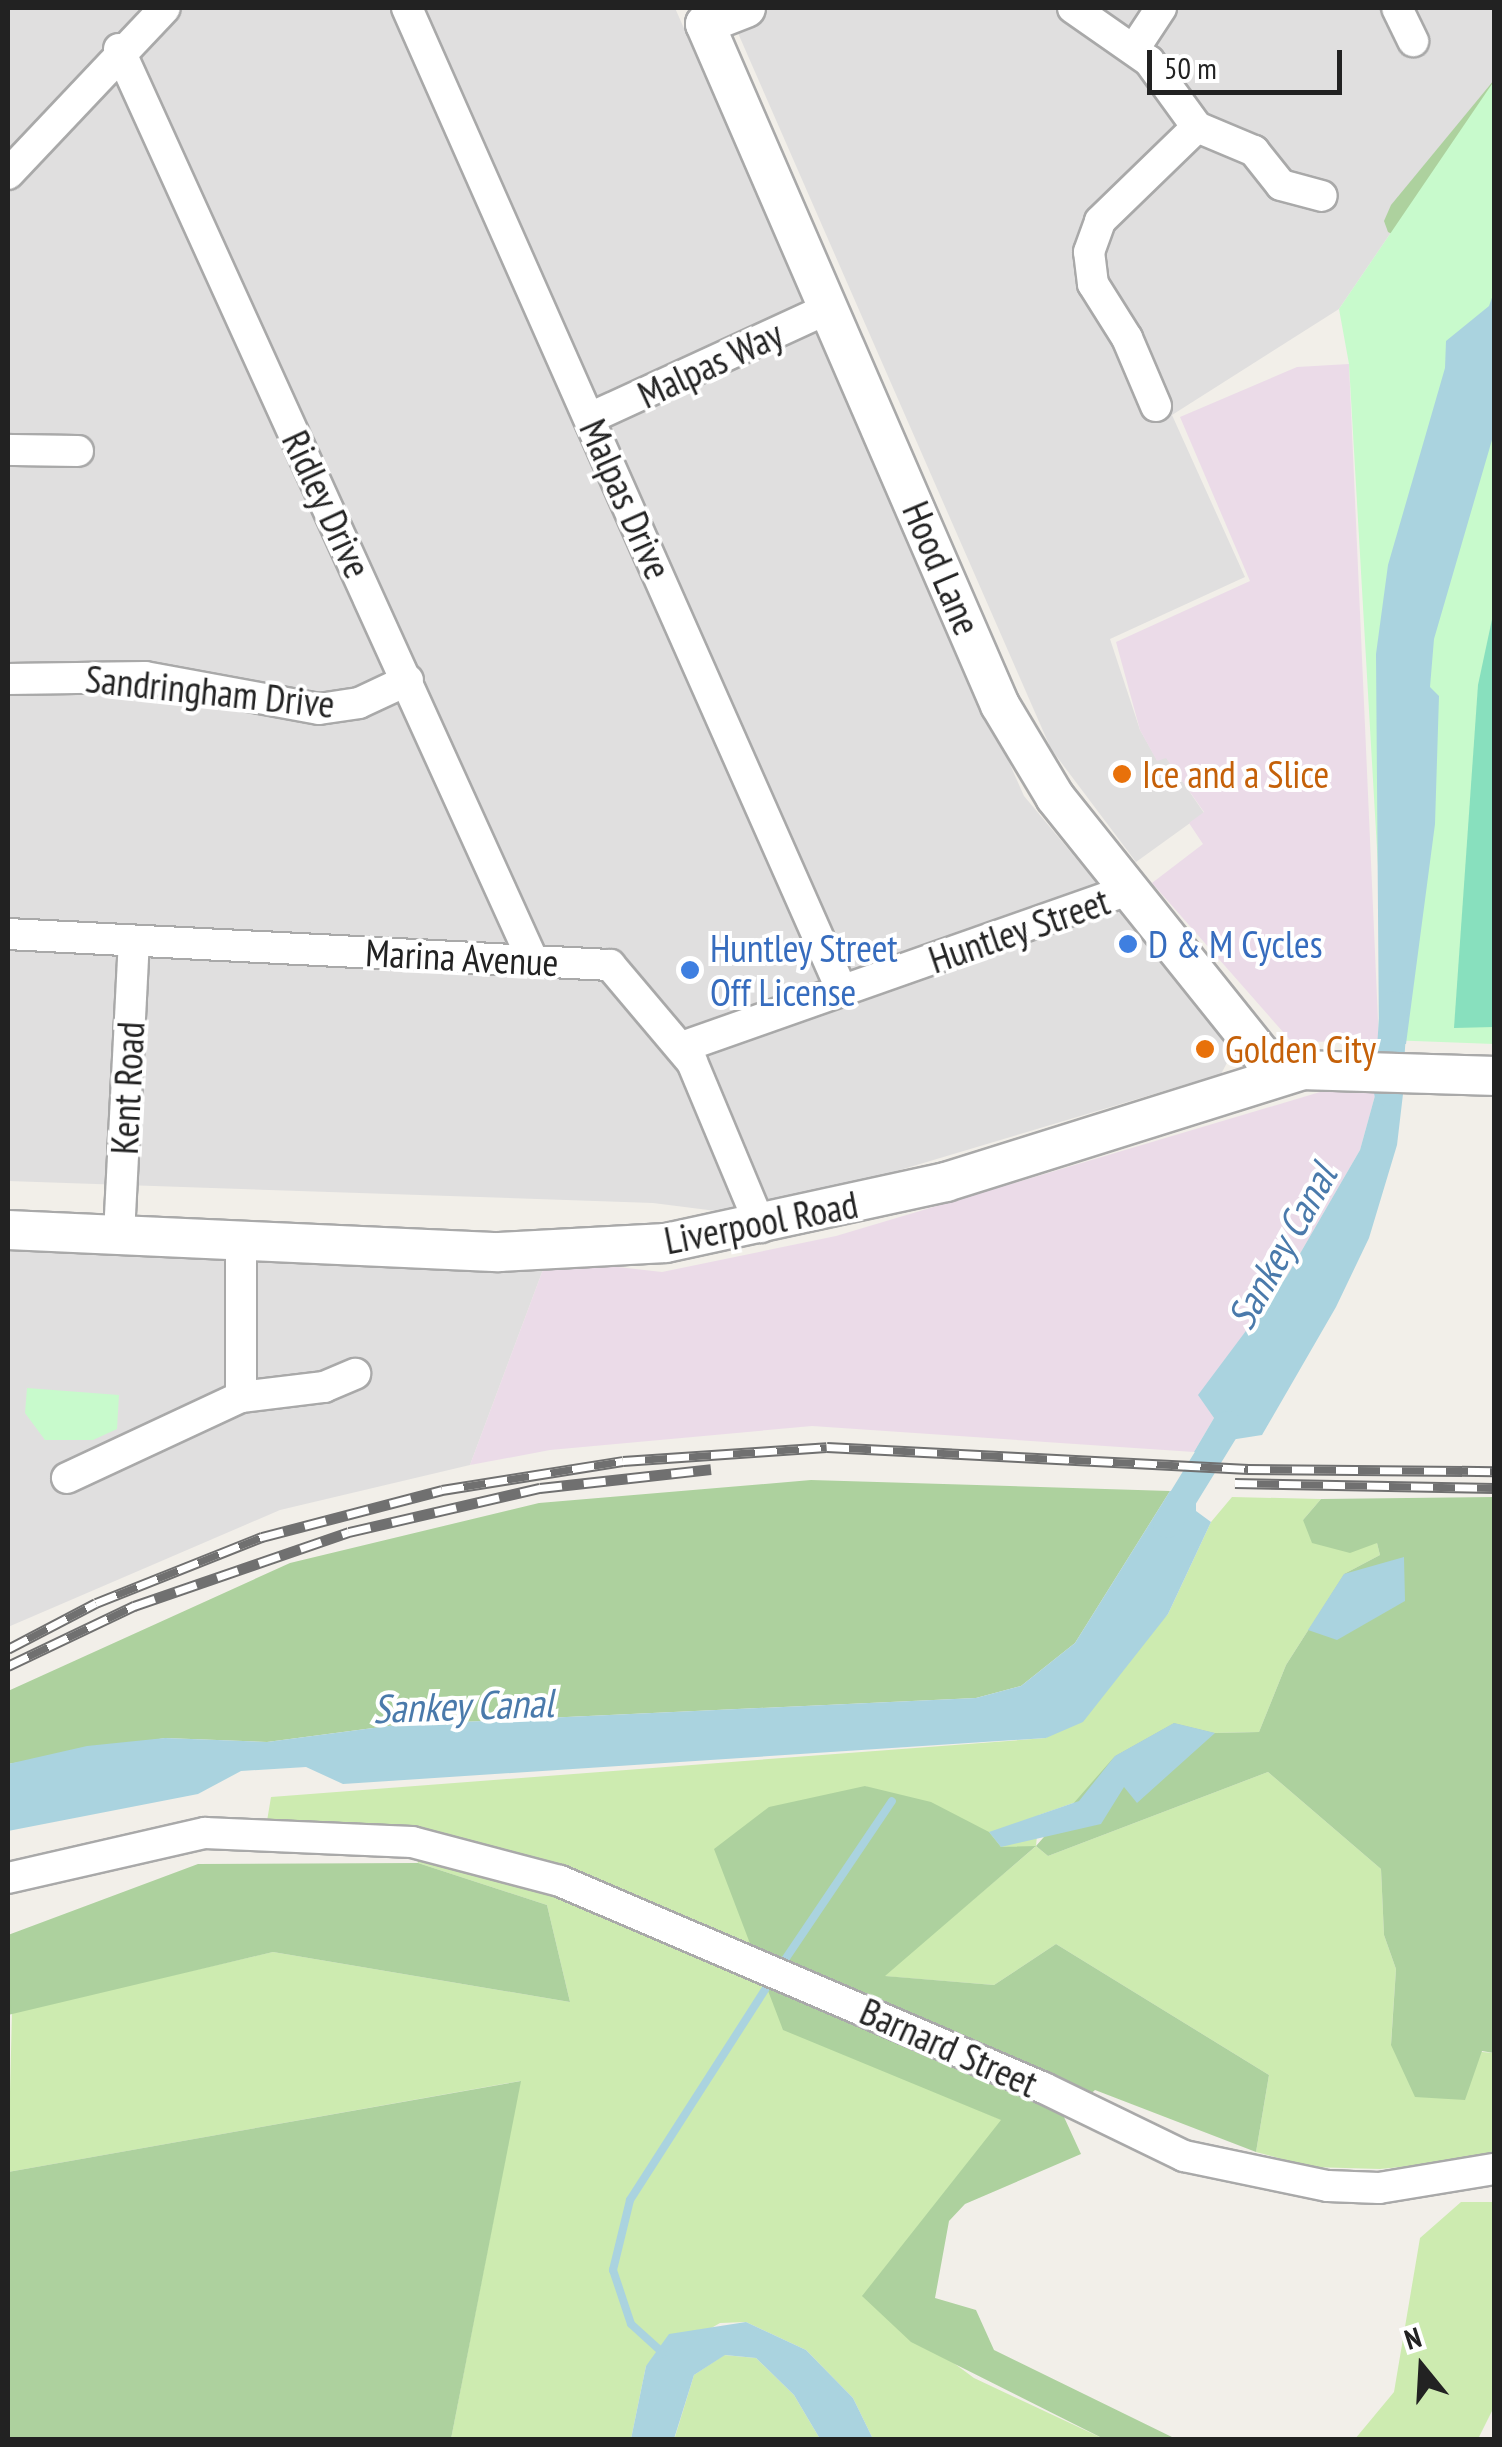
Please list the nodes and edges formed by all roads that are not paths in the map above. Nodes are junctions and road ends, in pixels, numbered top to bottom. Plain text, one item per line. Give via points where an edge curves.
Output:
1 (165, 8) edge
2 (408, 8) edge
3 (746, 8) edge
4 (1073, 8) edge
5 (1161, 8) edge
6 (1397, 8) edge
7 (701, 16) edge
8 (1412, 41) dead end
9 (119, 48) junction
10 (1134, 48) junction
11 (1197, 128) junction
12 (8, 174) edge
13 (1327, 195) dead end
14 (829, 308) junction
15 (1155, 406) dead end
16 (590, 418) junction
17 (8, 450) edge
18 (78, 451) dead end
19 (8, 679) edge
20 (408, 680) junction
21 (1129, 890) junction
22 (8, 934) edge
23 (134, 940) junction
24 (533, 960) junction
25 (842, 991) junction
26 (682, 1047) junction
27 (1494, 1076) edge
28 (1273, 1077) junction
29 (761, 1226) junction
30 (8, 1230) edge
31 (120, 1235) junction
32 (241, 1240) junction
33 (355, 1374) dead end
34 (241, 1397) junction
35 (66, 1478) dead end
36 (8, 1878) edge
37 (1494, 2169) edge

1 - 9 street
2 - 16 street, Malpas Drive
3 - 7 street
4 - 10 street
5 - 10 street
6 - 8 street
7 - 14 street, Hood Lane
9 - 12 street
9 - 20 street, Ridley Drive
10 - 11 street via 1161,72
11 - 13 street via 1254,151 1282,186
11 - 15 street via 1100,222 1089,252 1094,284 1127,338
14 - 16 street, Malpas Way
14 - 21 street, Hood Lane via 1000,705 1055,798
16 - 25 street, Malpas Drive
17 - 18 street
19 - 20 street, Sandringham Drive via 145,677 319,709 358,703
20 - 24 street, Ridley Drive
21 - 25 street, Huntley Street
21 - 28 street, Hood Lane via 1262,1054
22 - 23 street, Marina Avenue
23 - 24 street, Marina Avenue
23 - 31 street, Kent Road
24 - 26 street, Marina Avenue via 610,965
25 - 26 street, Huntley Street
26 - 29 street, Marina Avenue
27 - 28 street, Liverpool Road via 1327,1066
28 - 29 street, Liverpool Road via 1006,1165
29 - 32 street, Liverpool Road via 666,1243 498,1252
30 - 31 street, Liverpool Road
31 - 32 street, Liverpool Road
32 - 34 street
33 - 34 street via 324,1387
34 - 35 street
36 - 37 street, Barnard Street via 205,1833 412,1842 560,1881 793,1978 1184,2156 1328,2186 1379,2188

